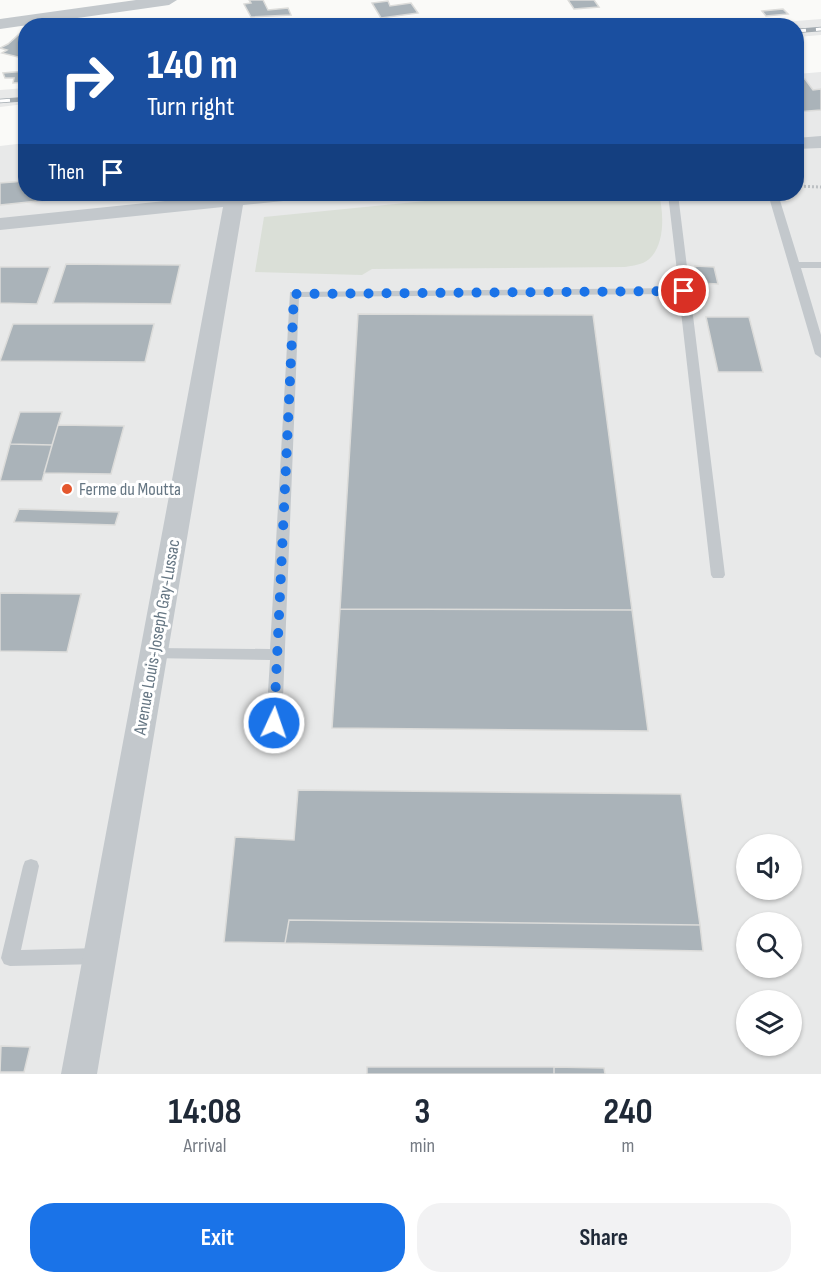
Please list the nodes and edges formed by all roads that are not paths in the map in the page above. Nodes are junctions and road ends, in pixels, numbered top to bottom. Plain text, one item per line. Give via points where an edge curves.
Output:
1 (169, 0) edge
2 (42, 18) edge
3 (18, 21) edge
4 (0, 24) edge
5 (821, 142) edge
6 (804, 143) edge
7 (215, 201) edge
8 (234, 201) edge
9 (674, 201) edge
10 (775, 201) edge
11 (0, 224) edge
12 (794, 265) junction
13 (821, 265) edge
14 (684, 291) junction
15 (821, 354) edge
16 (718, 575) dead end
17 (154, 654) junction
18 (277, 655) junction
19 (274, 723) dead end
20 (31, 866) dead end
21 (100, 956) junction
22 (79, 1074) edge

1 - 2 street
3 - 4 street
5 - 6 street
7 - 11 street
8 - 17 street, Avenue Louis-Joseph Gay-Lussac
9 - 14 lane
10 - 12 lane
12 - 13 lane
12 - 15 lane
14 - 16 lane
14 - 18 lane via 294,294
17 - 18 lane
17 - 21 street, Avenue Louis-Joseph Gay-Lussac
18 - 19 lane
20 - 21 lane via 10,958
21 - 22 street, Avenue Louis-Joseph Gay-Lussac

